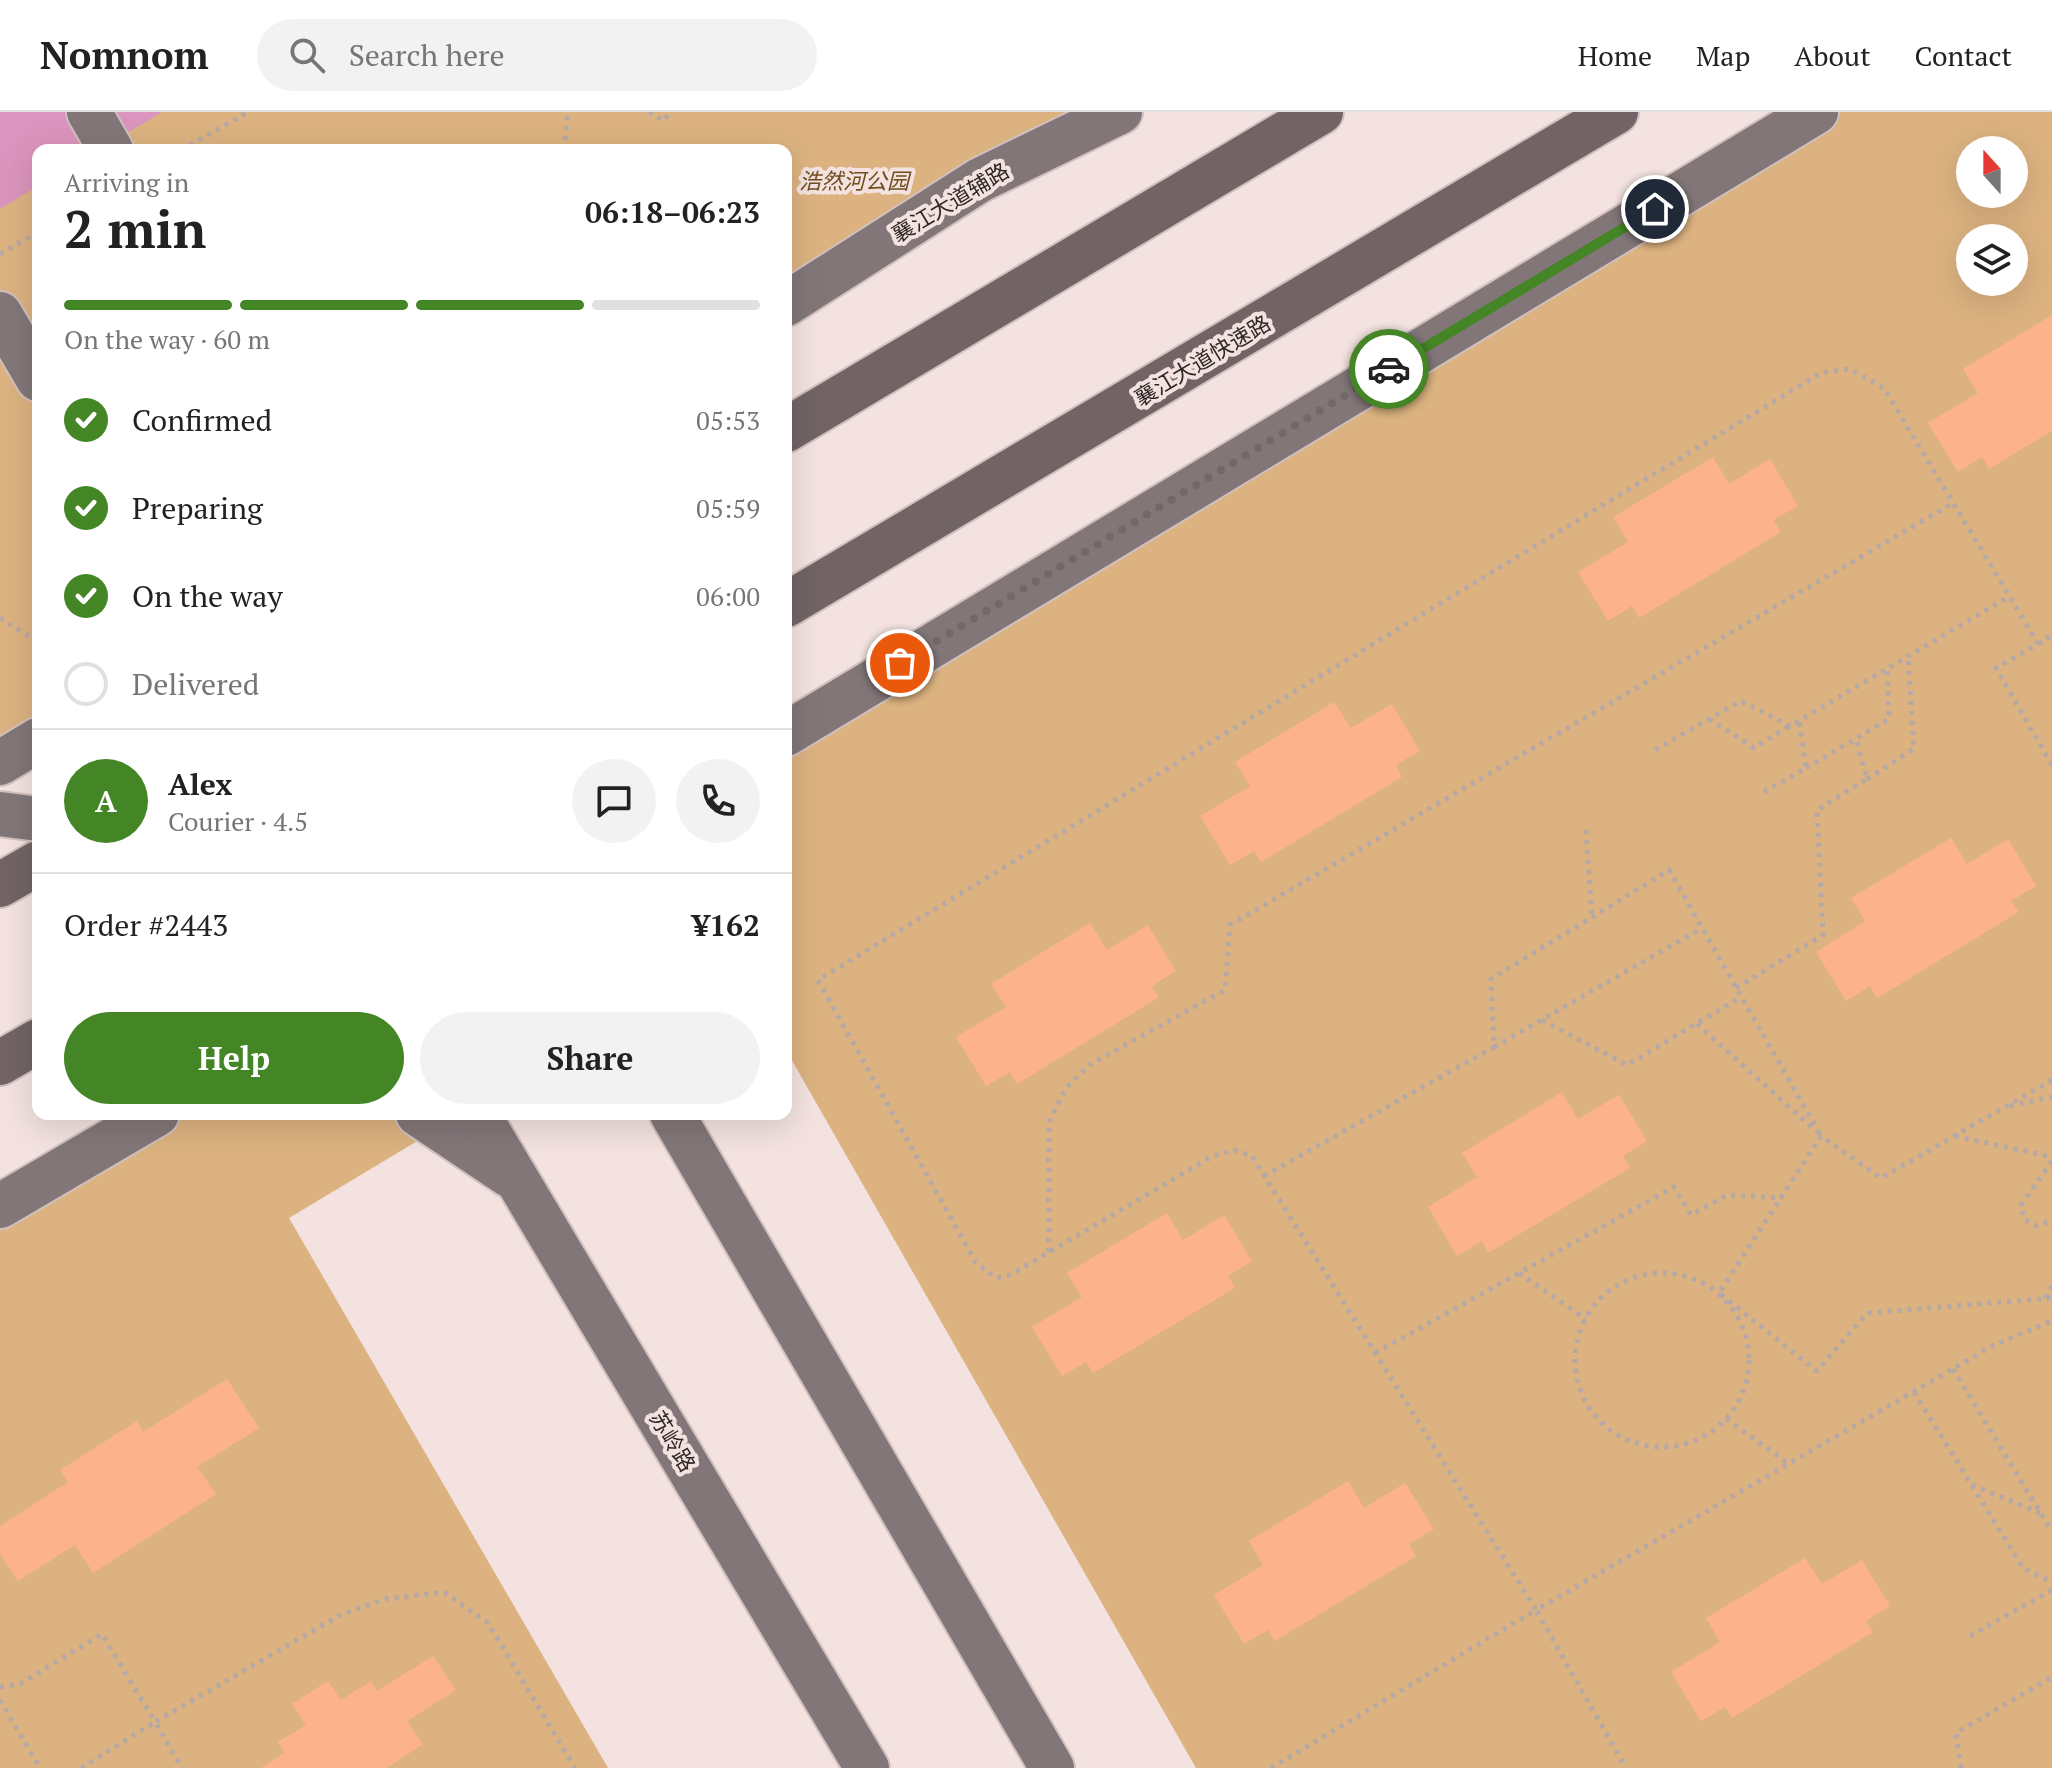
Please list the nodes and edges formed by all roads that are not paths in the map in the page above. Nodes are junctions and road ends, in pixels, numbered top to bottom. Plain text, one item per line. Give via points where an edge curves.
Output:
1 (89, 112) edge
2 (1120, 112) edge
3 (1321, 112) edge
4 (1616, 112) edge
5 (1816, 112) edge
6 (108, 144) edge
7 (792, 300) edge
8 (0, 314) edge
9 (32, 369) edge
10 (792, 427) edge
11 (792, 602) edge
12 (846, 695) junction
13 (792, 710) edge
14 (792, 730) edge
15 (0, 814) edge
16 (32, 818) edge
17 (32, 866) edge
18 (0, 885) edge
19 (32, 1044) edge
20 (0, 1063) edge
21 (93, 1120) edge
22 (147, 1120) edge
23 (427, 1120) edge
24 (482, 1120) edge
25 (675, 1120) edge
26 (50, 1178) junction
27 (520, 1182) junction
28 (0, 1206) edge
29 (867, 1768) edge
30 (1052, 1768) edge

1 - 6 main road
2 - 7 main road, 襄江大道辅路 via 980,180
3 - 10 highway
4 - 11 highway, 襄江大道快速路
5 - 12 main road
8 - 9 main road
12 - 13 main road
12 - 14 main road
15 - 16 main road
17 - 18 highway
19 - 20 highway
21 - 26 main road
22 - 26 main road
23 - 27 main road
24 - 27 main road, 苏岭路
25 - 30 main road
26 - 28 main road
27 - 29 main road, 苏岭路

